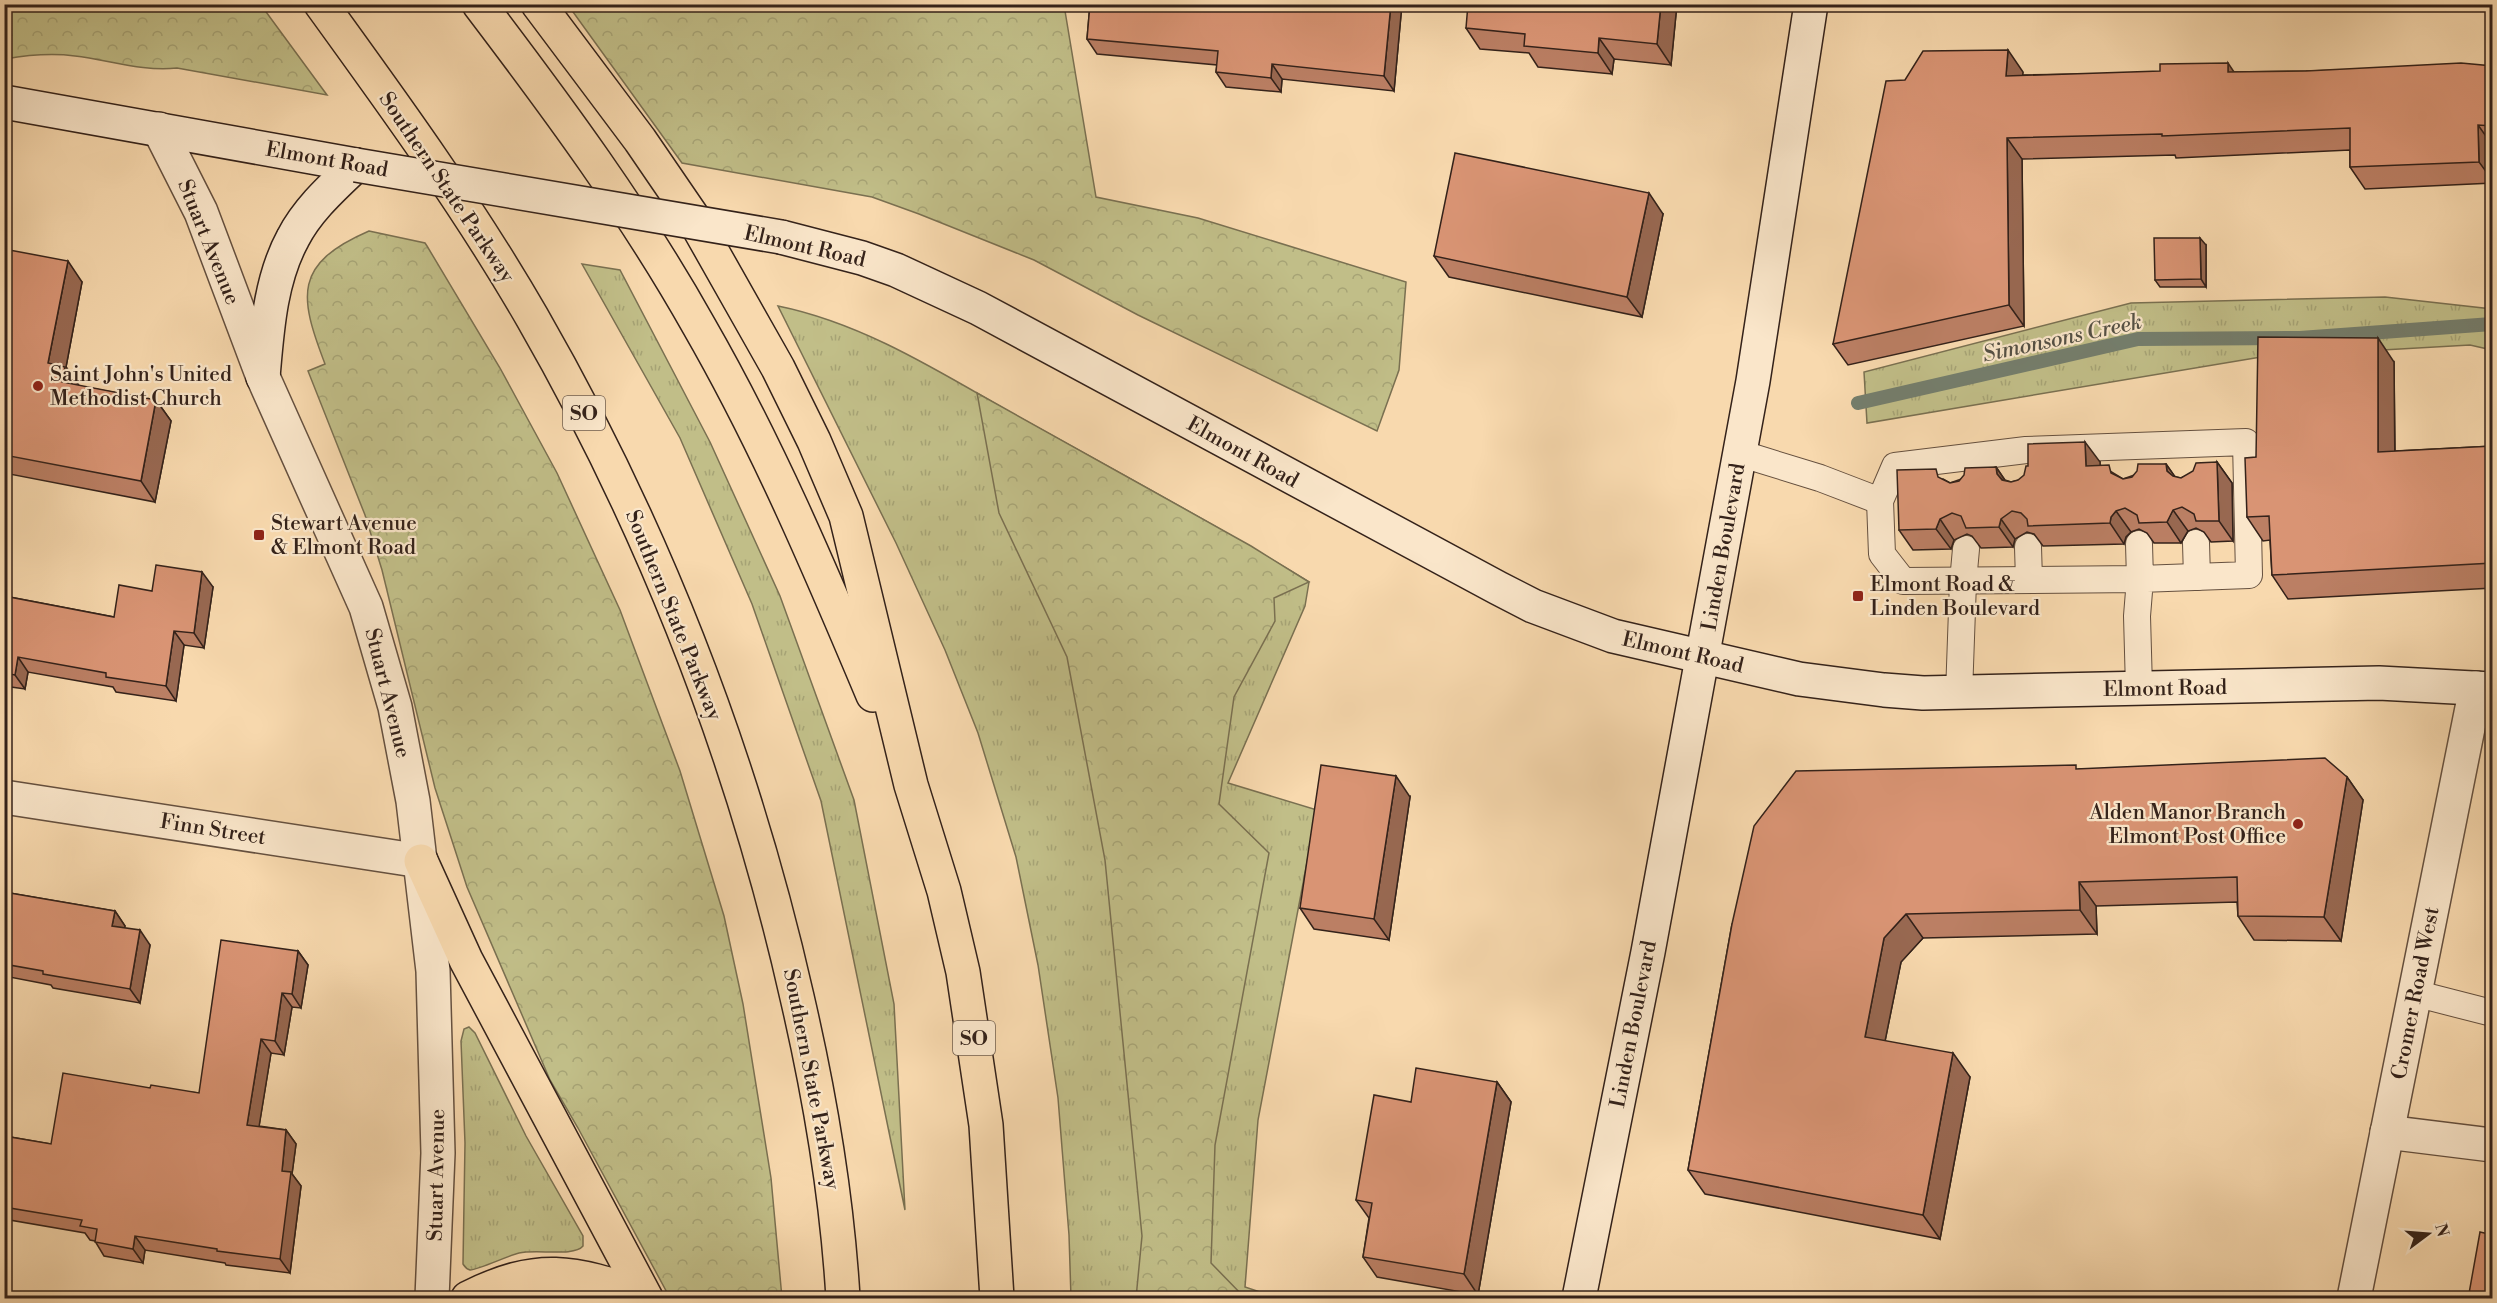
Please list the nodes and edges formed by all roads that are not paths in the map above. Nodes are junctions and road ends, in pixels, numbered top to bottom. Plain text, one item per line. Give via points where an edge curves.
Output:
1 (321, 4) edge
2 (479, 4) edge
3 (538, 4) edge
4 (1811, 4) edge
5 (4, 102) edge
6 (159, 129) junction
7 (356, 165) junction
8 (263, 377) junction
9 (2026, 450) junction
10 (1739, 453) junction
11 (2025, 478) edge
12 (1880, 501) junction
13 (2196, 543) edge
14 (2139, 544) edge
15 (2028, 547) edge
16 (1966, 549) edge
17 (2197, 577) junction
18 (2140, 579) junction
19 (2029, 580) junction
20 (1963, 582) junction
21 (1703, 657) junction
22 (2139, 688) junction
23 (2484, 688) edge
24 (1959, 694) junction
25 (911, 784) junction
26 (4, 797) edge
27 (421, 861) junction
28 (2414, 993) junction
29 (2493, 1013) edge
30 (2387, 1132) junction
31 (2493, 1145) edge
32 (645, 1297) edge
33 (432, 1299) edge
34 (468, 1299) edge
35 (843, 1299) edge
36 (997, 1299) edge
37 (1579, 1299) edge
38 (2354, 1299) edge

1 - 35 highway, Southern State Parkway / SO via 422,145 531,315 615,472 683,626 739,783 786,948 821,1111 834,1195
2 - 25 highway via 581,140 699,325 806,537
3 - 25 highway via 692,216 814,441 846,516
4 - 10 main road, Linden Boulevard
5 - 6 main road, Elmont Road
6 - 7 main road, Elmont Road
6 - 8 main road, Stuart Avenue via 201,212
7 - 8 main road via 303,221 284,257 271,308
7 - 21 main road, Elmont Road, bridge via 780,237 896,270 978,308 1533,606 1613,636
8 - 27 main road, Stuart Avenue via 366,608 395,707
9 - 11 lane
9 - 12 lane via 1964,468 1895,466
9 - 17 lane via 2137,455 2194,453 2246,442 2249,575
10 - 12 lane
10 - 21 main road, Linden Boulevard
12 - 20 lane via 1882,554 1903,581
13 - 17 lane
14 - 18 lane
15 - 19 lane
16 - 20 lane
17 - 18 lane
18 - 19 lane
18 - 22 lane
19 - 20 lane
20 - 24 lane
21 - 24 main road, Elmont Road via 1844,686
21 - 37 main road, Linden Boulevard
22 - 23 main road, Elmont Road via 2379,683
22 - 24 main road, Elmont Road
23 - 28 main road, Cromer Road West
25 - 36 highway, SO via 944,891 963,972 986,1125
26 - 27 main road, Finn Street
27 - 32 highway via 466,960
27 - 33 main road, Stuart Avenue via 433,970 437,1095
28 - 29 lane
28 - 30 main road, Cromer Road West
30 - 31 main road
30 - 38 main road, Cromer Road West
32 - 34 highway via 579,1275 541,1275 500,1284

